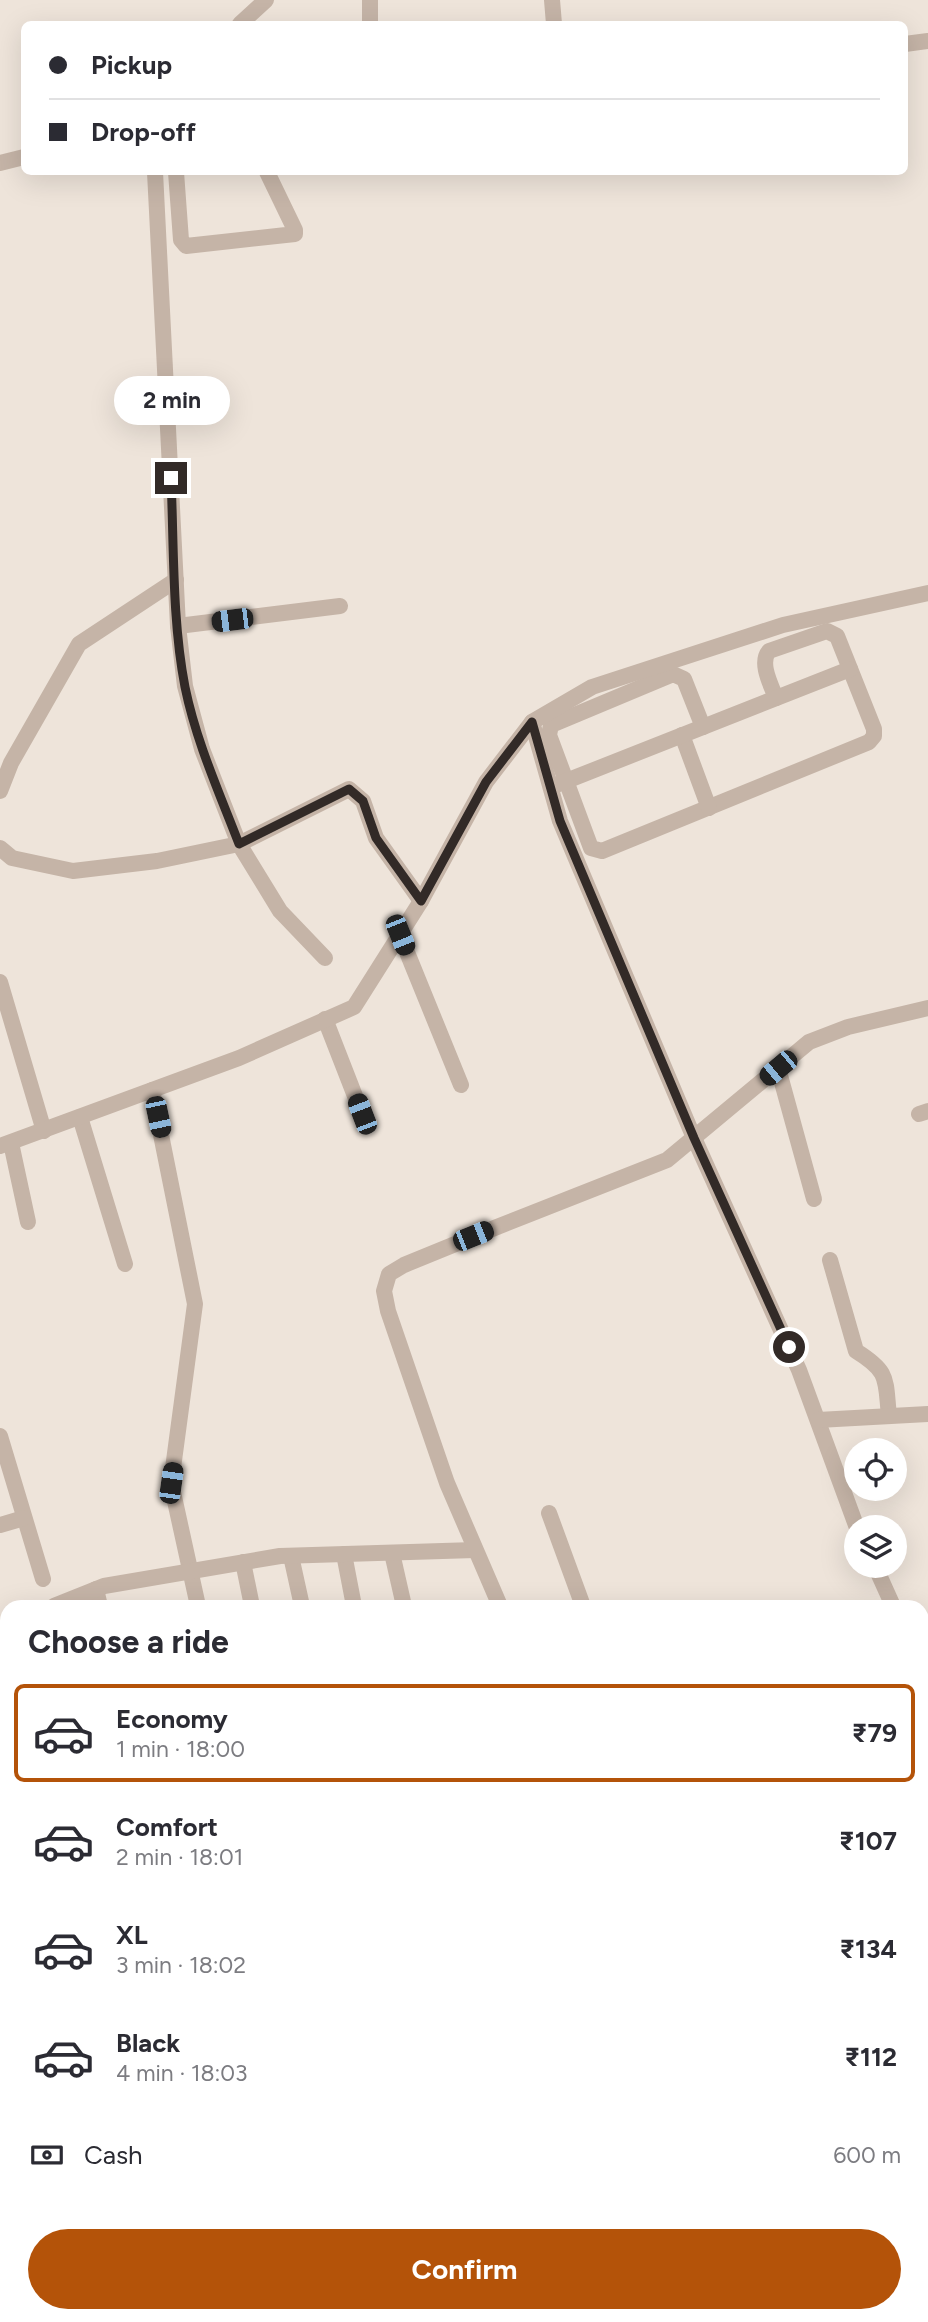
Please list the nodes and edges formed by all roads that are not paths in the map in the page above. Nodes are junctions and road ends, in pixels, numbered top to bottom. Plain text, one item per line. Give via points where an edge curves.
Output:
1 (267, 0) edge
2 (370, 0) edge
3 (552, 0) edge
4 (243, 21) edge
5 (370, 21) edge
6 (554, 21) edge
7 (928, 41) edge
8 (908, 44) edge
9 (21, 158) edge
10 (0, 163) edge
11 (155, 175) edge
12 (176, 175) edge
13 (268, 175) edge
14 (176, 580) junction
15 (928, 593) edge
16 (340, 606) dead end
17 (178, 626) junction
18 (850, 669) junction
19 (776, 698) junction
20 (532, 722) junction
21 (703, 727) junction
22 (682, 735) junction
23 (558, 784) junction
24 (0, 791) edge
25 (709, 808) junction
26 (239, 844) junction
27 (0, 848) edge
28 (421, 901) junction
29 (400, 935) junction
30 (325, 958) dead end
31 (0, 982) edge
32 (928, 1008) edge
33 (325, 1019) junction
34 (778, 1068) junction
35 (461, 1085) dead end
36 (152, 1090) junction
37 (362, 1114) dead end
38 (80, 1117) junction
39 (44, 1131) junction
40 (694, 1138) junction
41 (6, 1144) edge
42 (814, 1199) dead end
43 (28, 1223) dead end
44 (830, 1260) dead end
45 (125, 1264) dead end
46 (928, 1414) edge
47 (888, 1416) junction
48 (818, 1420) junction
49 (0, 1436) edge
50 (549, 1513) dead end
51 (852, 1515) edge
52 (24, 1518) junction
53 (0, 1525) edge
54 (475, 1550) junction
55 (392, 1553) junction
56 (344, 1555) junction
57 (291, 1556) junction
58 (243, 1562) junction
59 (190, 1571) junction
60 (880, 1578) edge
61 (43, 1579) dead end
62 (96, 1589) junction
63 (69, 1600) edge
64 (99, 1600) edge
65 (197, 1600) edge
66 (251, 1600) edge
67 (301, 1600) edge
68 (353, 1600) edge
69 (403, 1600) edge
70 (497, 1600) edge
71 (581, 1600) edge
72 (890, 1600) edge

1 - 4 street
2 - 5 street
3 - 6 street
7 - 8 street
9 - 10 street
11 - 14 street
12 - 13 street via 181,240 186,246 295,234
14 - 17 street
14 - 24 street via 79,644
15 - 20 street via 771,629 592,687
16 - 17 street
17 - 26 street via 185,686 202,749
18 - 19 street
18 - 19 street via 837,636 827,631 769,651 764,663
18 - 25 street via 874,729 869,742
19 - 21 street
20 - 23 street
20 - 28 street via 486,782
21 - 22 street
21 - 23 street via 684,679 673,674 551,725
22 - 23 street
22 - 25 street
23 - 25 street via 591,848 597,851
23 - 40 street via 560,821
26 - 27 street via 157,861 73,871 12,858
26 - 28 street via 349,789 363,801 376,838
26 - 30 street via 281,911
28 - 29 street
29 - 33 street via 354,1007
29 - 35 street
31 - 39 street
32 - 34 street via 848,1027 809,1042
33 - 36 street
33 - 37 street
34 - 40 street
34 - 42 street
36 - 38 street
36 - 59 street via 195,1304 171,1483
38 - 39 street
38 - 45 street
39 - 41 street
40 - 48 street
40 - 54 street via 667,1160 389,1274 384,1290 388,1311
41 - 43 street
44 - 47 street via 856,1351 878,1366 885,1377
46 - 47 street
47 - 48 street
48 - 51 street
49 - 52 street
50 - 71 street
52 - 53 street
52 - 61 street
54 - 55 street
54 - 70 street
55 - 56 street
55 - 69 street
56 - 57 street
56 - 68 street
57 - 58 street
57 - 67 street
58 - 59 street
58 - 66 street
59 - 62 street
59 - 65 street
60 - 72 street
62 - 63 street
62 - 64 street

